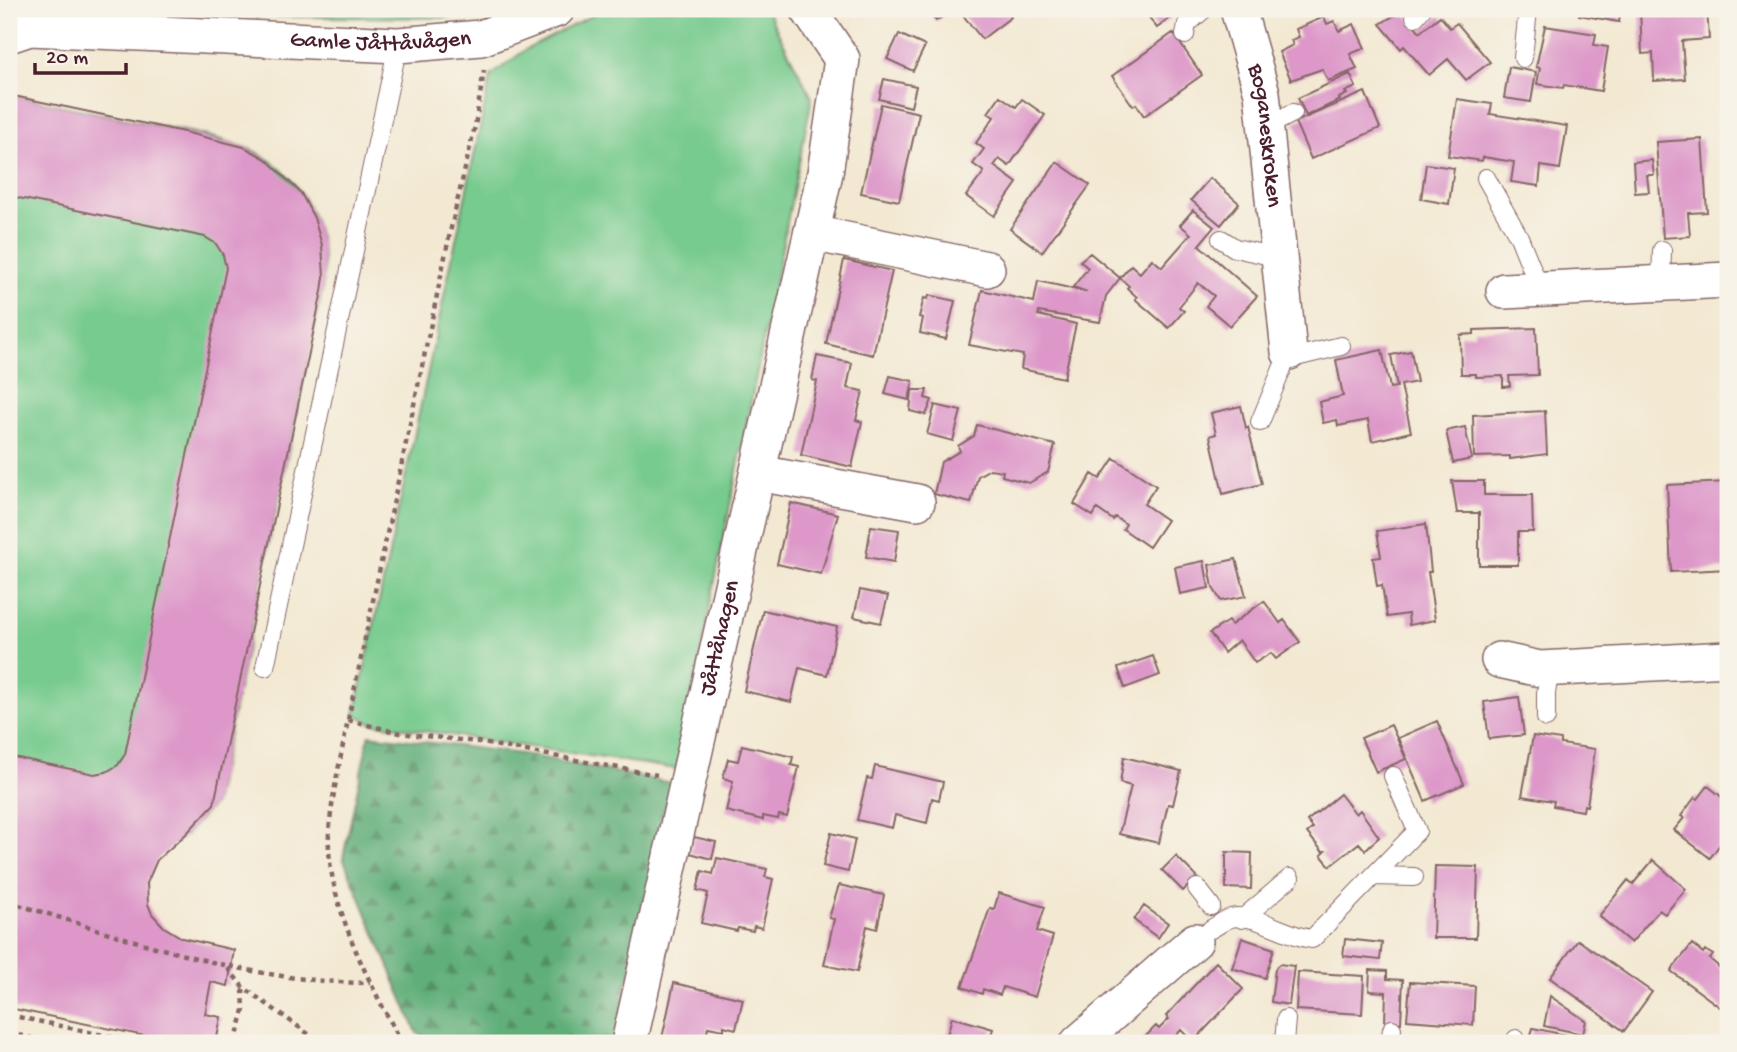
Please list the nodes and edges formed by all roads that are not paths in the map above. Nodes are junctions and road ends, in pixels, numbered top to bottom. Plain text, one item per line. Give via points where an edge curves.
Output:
1 (557, 9) edge
2 (808, 9) edge
3 (1204, 9) edge
4 (1238, 9) edge
5 (1528, 9) edge
6 (16, 24) edge
7 (1185, 35) dead end
8 (398, 45) junction
9 (1523, 58) dead end
10 (1486, 178) dead end
11 (812, 233) junction
12 (1221, 239) dead end
13 (1280, 261) junction
14 (987, 269) dead end
15 (1728, 280) edge
16 (1540, 289) junction
17 (1504, 291) dead end
18 (1341, 346) dead end
19 (1289, 352) junction
20 (1260, 422) dead end
21 (758, 473) junction
22 (917, 502) dead end
23 (1728, 659) edge
24 (1499, 660) dead end
25 (265, 667) dead end
26 (1550, 668) junction
27 (1546, 718) dead end
28 (1393, 776) dead end
29 (1374, 876) junction
30 (1290, 877) dead end
31 (1414, 877) dead end
32 (1197, 888) dead end
33 (1212, 906) dead end
34 (1242, 919) junction
35 (1181, 953) joint
36 (1286, 1019) dead end
37 (629, 1043) edge
38 (1078, 1043) edge
39 (1284, 1043) edge

1 - 8 street, Gamle Jåttåvågen via 481,38
2 - 11 street, Jåttåhagen via 842,59
3 - 7 lane via 1186,24
4 - 13 street, Boganeskroken via 1268,79 1279,120
5 - 9 lane
6 - 8 street, Gamle Jåttåvågen
8 - 25 lane
10 - 16 lane via 1519,237
11 - 14 street
11 - 21 street, Jåttåhagen
12 - 13 lane via 1235,248
13 - 19 street, Boganeskroken
15 - 16 street via 1662,266
16 - 17 street
18 - 19 lane via 1300,356
19 - 20 lane
21 - 22 street
21 - 37 street, Jåttåhagen
23 - 26 street
24 - 26 street
26 - 27 lane
28 - 29 lane via 1417,831
29 - 31 lane
29 - 34 lane via 1312,939 1298,938 1262,921
30 - 34 lane
32 - 33 lane
34 - 35 lane via 1232,917
35 - 38 street
36 - 39 lane

